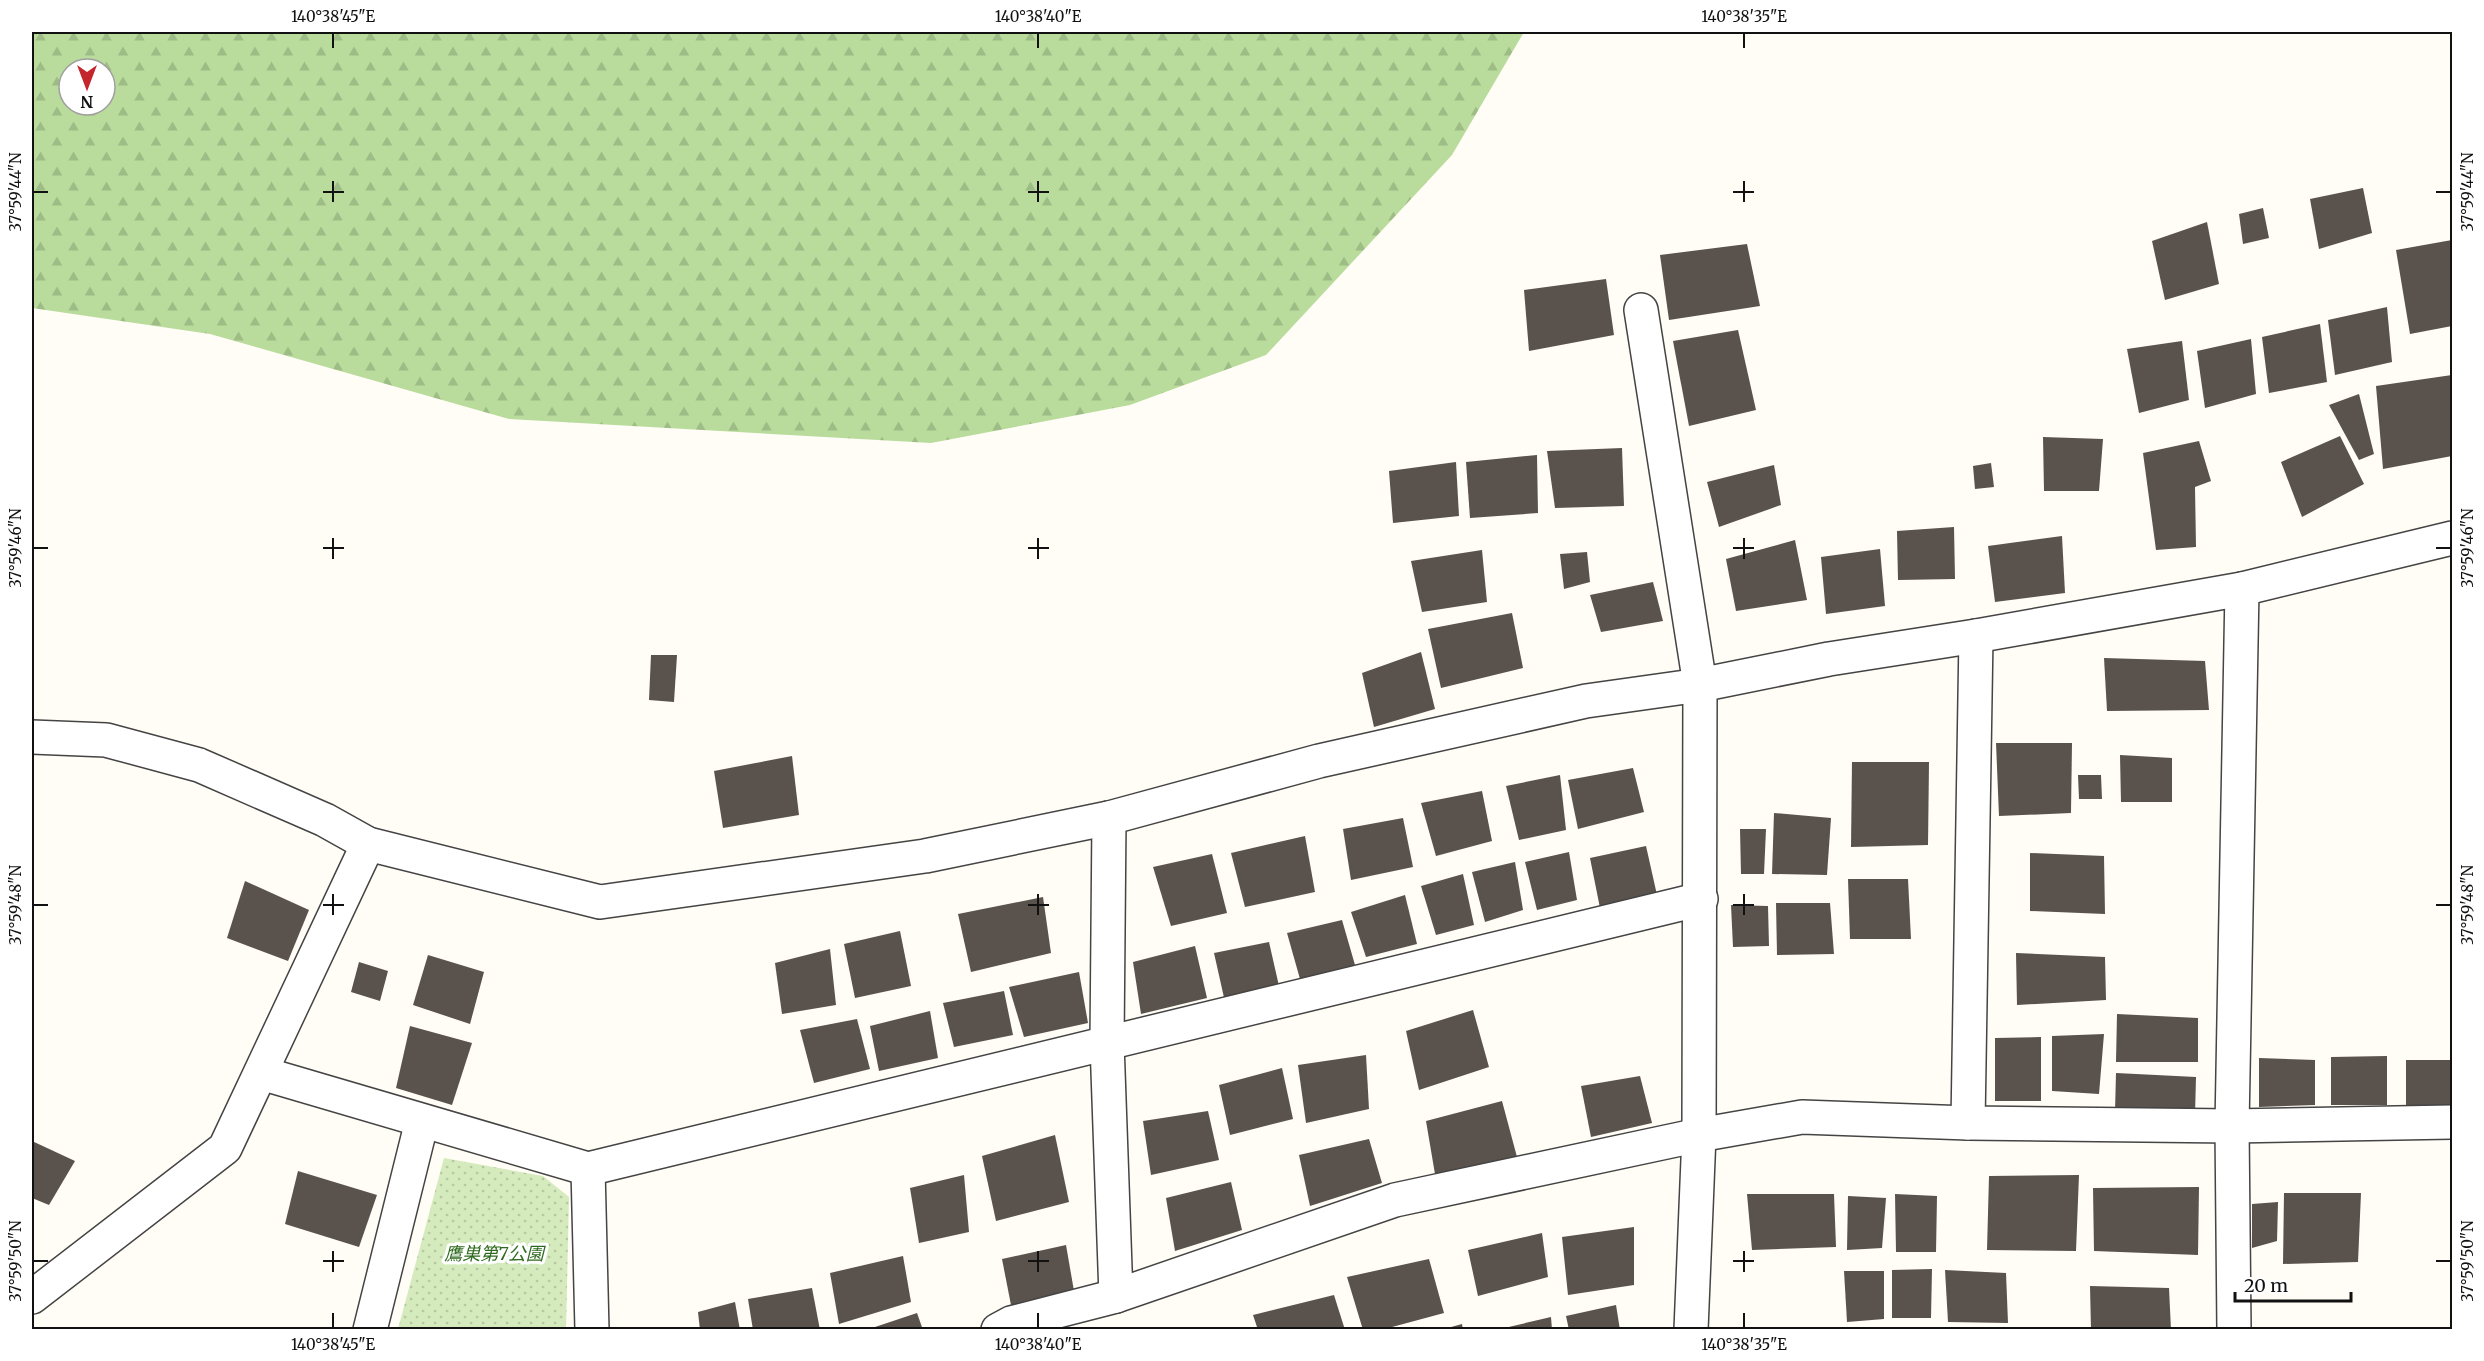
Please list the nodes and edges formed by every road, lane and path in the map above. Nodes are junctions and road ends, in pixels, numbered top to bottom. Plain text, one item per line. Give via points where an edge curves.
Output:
1 (1641, 310) dead end
2 (2452, 538) edge
3 (2242, 590) junction
4 (1976, 636) junction
5 (1700, 685) junction
6 (32, 737) edge
7 (1109, 818) junction
8 (368, 843) junction
9 (1701, 899) junction
10 (1107, 1043) junction
11 (261, 1073) junction
12 (422, 1121) junction
13 (2452, 1122) edge
14 (1968, 1123) junction
15 (2232, 1126) junction
16 (1699, 1135) junction
17 (588, 1169) junction
18 (1116, 1296) junction
19 (32, 1297) edge
20 (370, 1329) edge
21 (592, 1329) edge
22 (998, 1329) edge
23 (1691, 1329) edge
24 (2234, 1329) edge

1 - 5 street
2 - 3 street
3 - 4 street
3 - 15 street
4 - 5 street via 1829,659
4 - 14 street
5 - 7 street via 1586,701 1331,758
5 - 9 street
6 - 8 street via 105,740 199,765
7 - 8 street via 926,856 600,902
7 - 10 street
8 - 11 street
9 - 10 street
9 - 16 street
10 - 17 street
10 - 18 street
11 - 12 street
11 - 19 street via 225,1148
12 - 17 street
12 - 20 street
13 - 15 street
14 - 15 street
14 - 16 street via 1802,1118
15 - 24 street
16 - 18 street via 1395,1200
16 - 23 street
17 - 21 street
18 - 22 street

